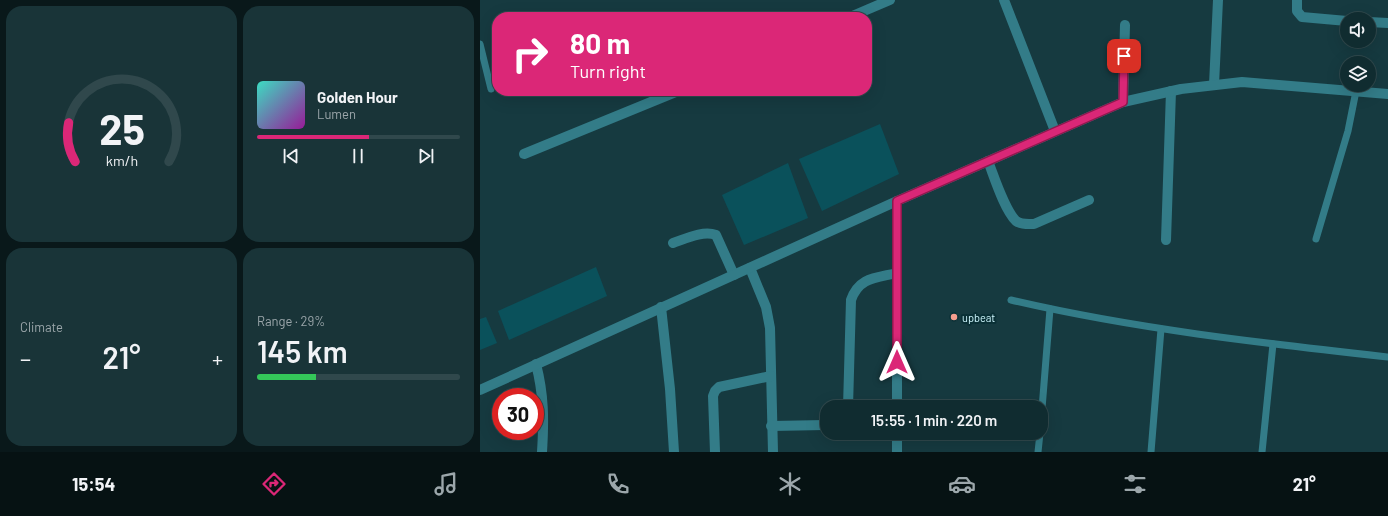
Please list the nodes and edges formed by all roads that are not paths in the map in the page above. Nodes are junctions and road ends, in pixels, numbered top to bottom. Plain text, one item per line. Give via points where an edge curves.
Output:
1 (890, 0) edge
2 (1004, 0) edge
3 (1218, 0) edge
4 (1297, 0) edge
5 (862, 12) edge
6 (1340, 20) edge
7 (1376, 22) edge
8 (1388, 23) edge
9 (1125, 25) dead end
10 (480, 44) edge
11 (1214, 85) junction
12 (491, 89) dead end
13 (1340, 90) edge
14 (1171, 91) junction
15 (1356, 92) edge
16 (1367, 92) edge
17 (1388, 94) edge
18 (666, 96) edge
19 (1123, 102) junction
20 (1055, 131) junction
21 (524, 154) dead end
22 (988, 161) junction
23 (1089, 200) dead end
24 (897, 201) junction
25 (1316, 239) dead end
26 (1166, 240) dead end
27 (673, 243) dead end
28 (750, 268) junction
29 (897, 273) junction
30 (734, 275) junction
31 (1011, 300) dead end
32 (661, 308) junction
33 (1050, 309) junction
34 (1161, 329) junction
35 (1273, 344) junction
36 (1388, 357) edge
37 (536, 364) junction
38 (771, 376) junction
39 (480, 390) edge
40 (848, 400) edge
41 (897, 400) edge
42 (1043, 400) edge
43 (820, 425) edge
44 (771, 426) junction
45 (897, 440) edge
46 (1039, 440) edge
47 (542, 452) edge
48 (674, 452) edge
49 (715, 452) edge
50 (773, 452) edge
51 (898, 452) edge
52 (1038, 452) edge
53 (1151, 452) edge
54 (1262, 452) edge

1 - 5 street
2 - 20 street
3 - 11 street
4 - 6 street via 1297,11 1302,17
7 - 8 street
9 - 19 street
10 - 12 lane
11 - 13 street via 1242,82
11 - 14 street
14 - 19 street
14 - 26 street
15 - 25 lane via 1348,131
16 - 17 street
18 - 21 street
19 - 20 street
20 - 22 street
22 - 23 street via 1016,221 1034,224
22 - 24 street
24 - 28 street
24 - 29 street
27 - 30 street via 710,232 716,235
28 - 30 street
28 - 38 street via 769,318
29 - 40 street via 864,281 855,290 851,300
29 - 41 street
30 - 32 street
31 - 33 lane
32 - 37 street
32 - 48 street
33 - 34 lane
33 - 42 lane
34 - 35 lane
34 - 53 lane
35 - 36 lane
35 - 54 lane
37 - 39 street
37 - 47 street via 544,408
38 - 44 street
38 - 49 street via 715,390
43 - 44 street
44 - 50 street
45 - 51 street
46 - 52 lane

